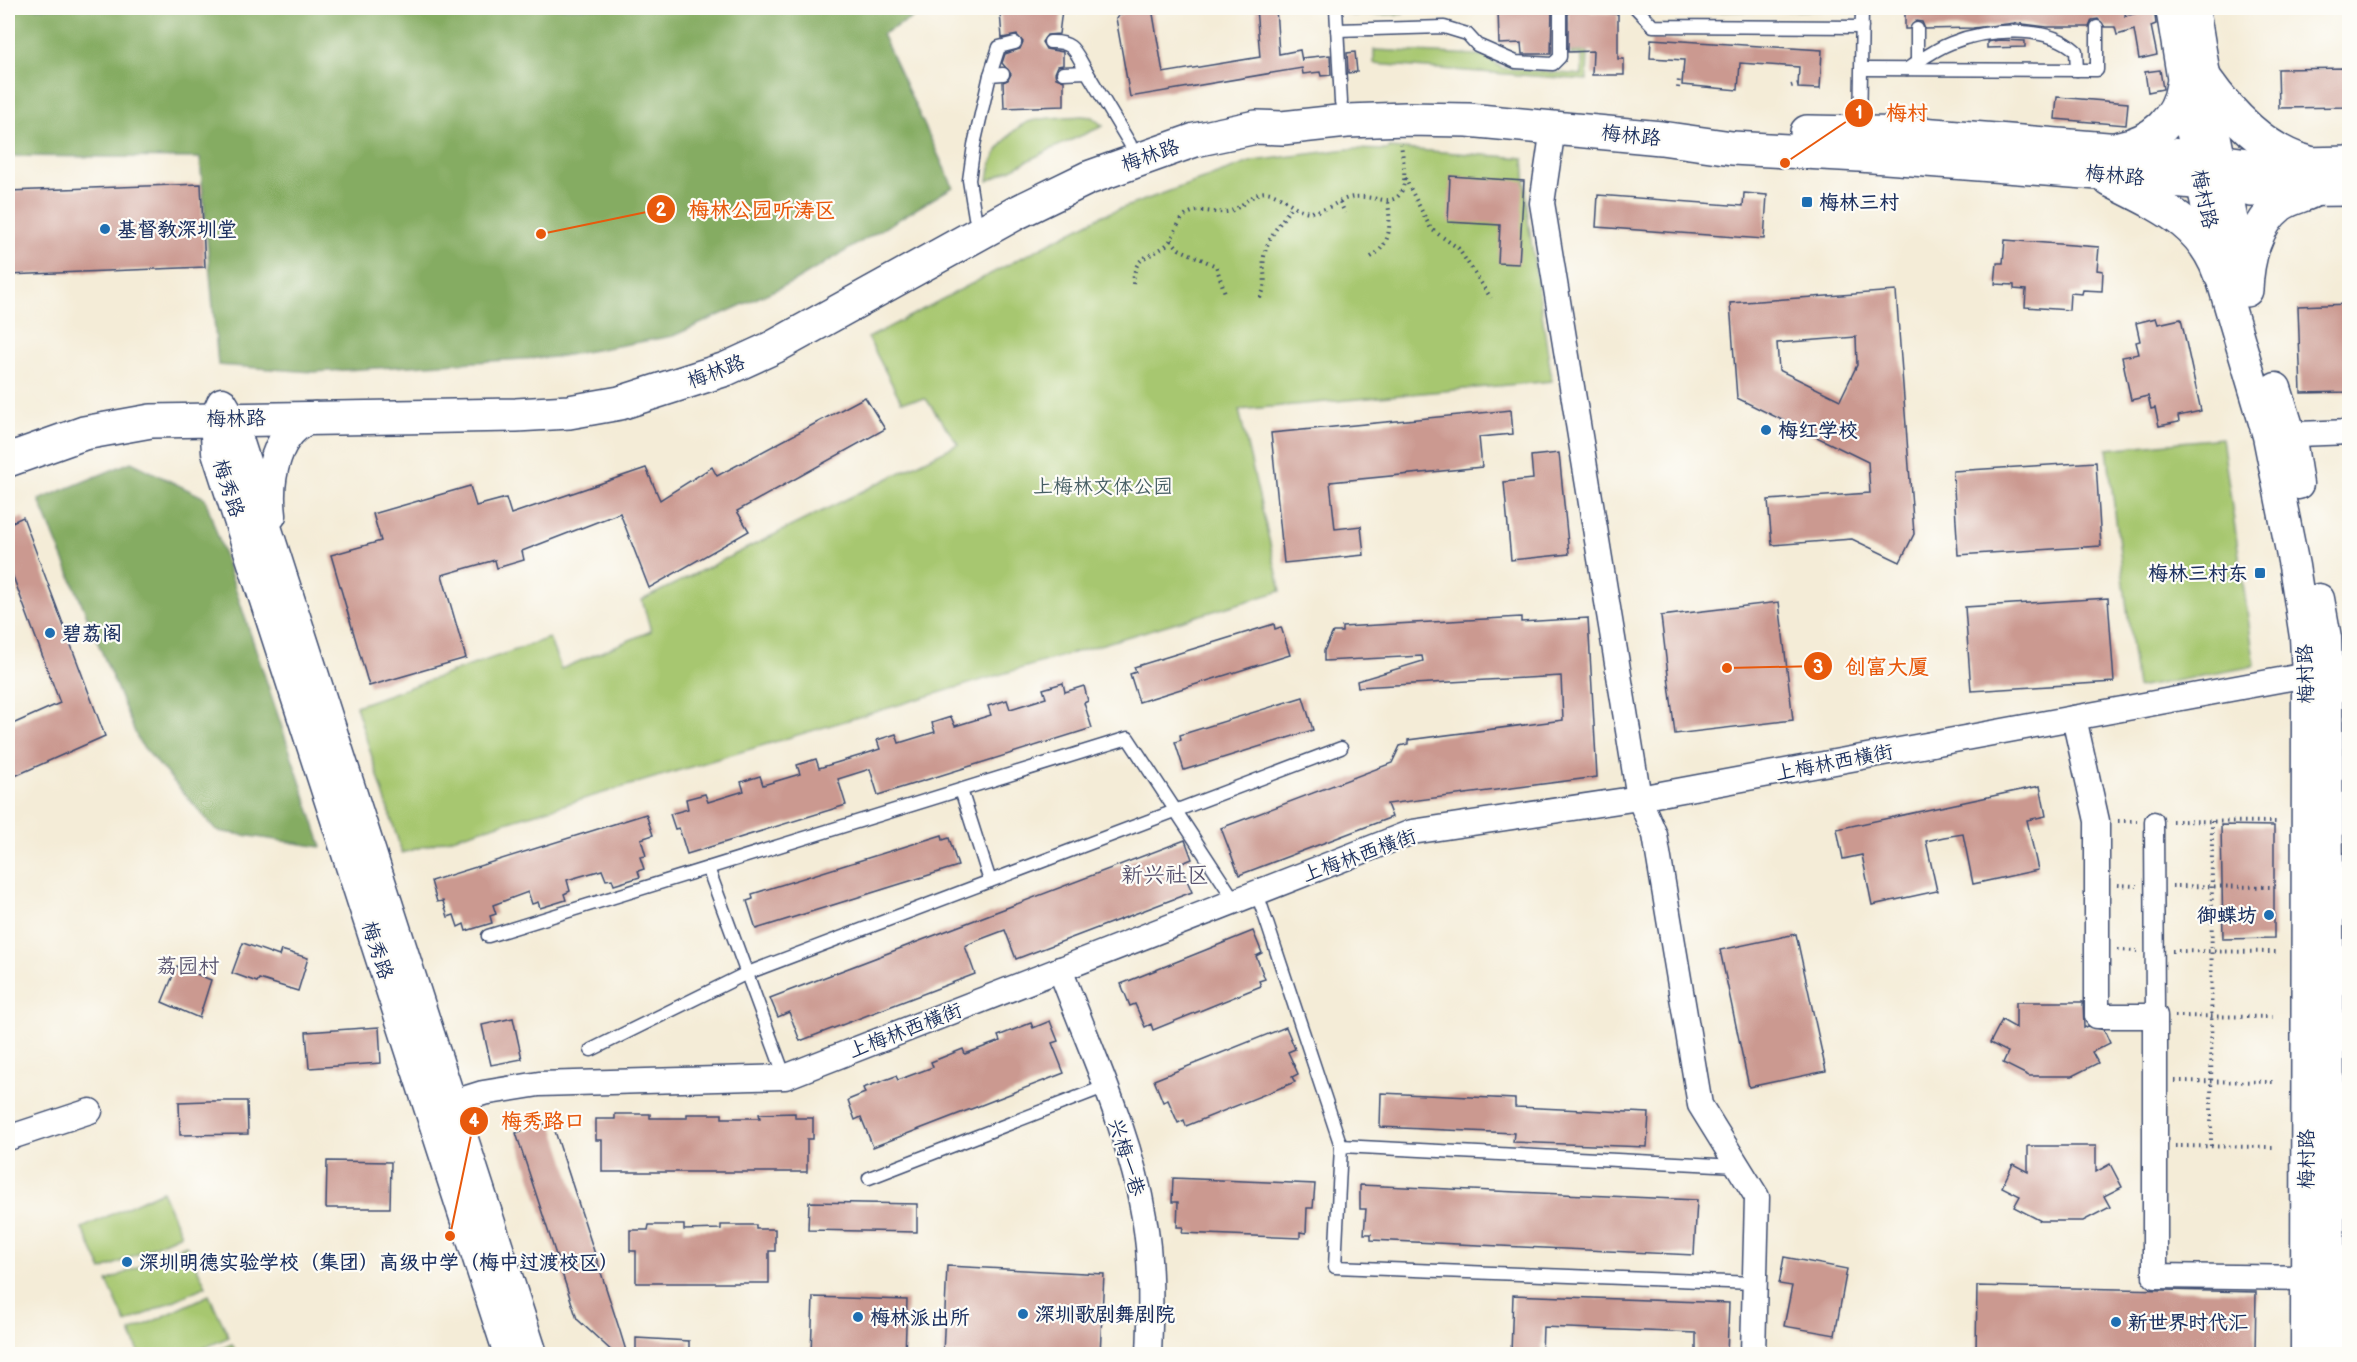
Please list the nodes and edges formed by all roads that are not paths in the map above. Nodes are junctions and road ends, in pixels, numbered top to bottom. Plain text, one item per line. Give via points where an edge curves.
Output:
1 (1336, 8) edge
2 (1560, 8) edge
3 (1636, 8) edge
4 (1862, 8) edge
5 (2171, 8) edge
6 (2194, 8) edge
7 (1862, 27) junction
8 (2097, 27) dead end
9 (1917, 29) dead end
10 (1337, 30) junction
11 (1050, 42) dead end
12 (1015, 43) dead end
13 (1911, 66) junction
14 (1862, 69) junction
15 (2077, 70) junction
16 (1087, 72) junction
17 (1063, 73) dead end
18 (1003, 74) dead end
19 (990, 75) junction
20 (2194, 82) junction
21 (1341, 102) junction
22 (1553, 128) junction
23 (1859, 143) junction
24 (1130, 144) junction
25 (2102, 161) junction
26 (2349, 163) edge
27 (2211, 172) junction
28 (2316, 177) junction
29 (2349, 189) edge
30 (975, 217) junction
31 (2233, 282) junction
32 (222, 413) junction
33 (315, 417) junction
34 (151, 421) junction
35 (2349, 432) edge
36 (2279, 435) junction
37 (8, 439) edge
38 (8, 460) edge
39 (225, 478) junction
40 (285, 589) junction
41 (2328, 672) edge
42 (2074, 718) junction
43 (1341, 748) dead end
44 (961, 790) junction
45 (1640, 798) junction
46 (1176, 811) junction
47 (2154, 821) road end
48 (708, 868) junction
49 (990, 881) junction
50 (1246, 897) junction
51 (488, 936) dead end
52 (1060, 969) junction
53 (746, 974) junction
54 (2155, 1016) junction
55 (591, 1050) dead end
56 (785, 1077) junction
57 (1104, 1087) junction
58 (441, 1106) junction
59 (90, 1111) dead end
60 (8, 1138) edge
61 (1341, 1146) junction
62 (1737, 1166) junction
63 (869, 1178) dead end
64 (2306, 1278) junction
65 (1754, 1283) junction
66 (509, 1354) edge
67 (532, 1354) edge
68 (1149, 1354) edge
69 (1753, 1354) edge
70 (2306, 1354) edge
71 (2330, 1354) edge

1 - 10 lane
2 - 10 lane via 1560,57 1553,64 1516,62 1477,45 1467,34 1444,27
3 - 7 lane via 1653,26
4 - 7 lane
5 - 20 street, 梅村路
6 - 20 street, 梅村路
7 - 14 lane
8 - 15 lane via 2097,70
9 - 13 lane
10 - 21 lane
11 - 16 lane via 1070,44
12 - 19 lane via 999,47
13 - 14 lane
13 - 15 lane
13 - 15 lane via 1966,37 2030,33 2066,42 2076,51
14 - 23 lane
16 - 17 lane
16 - 24 lane
18 - 19 lane
19 - 30 lane via 969,180
20 - 25 main road via 2162,128
20 - 27 street, 梅村路
20 - 28 main road via 2270,146
21 - 23 main road, 梅林路 via 1470,102
21 - 24 main road, 梅林路 via 1240,114
22 - 23 main road, 梅林路 via 1732,148
22 - 33 main road, 梅林路 via 1406,119 1256,127 1207,137 1088,178 1016,213 774,347 726,369 648,396 595,409 543,414
22 - 45 street via 1542,202
23 - 25 main road, 梅林路
24 - 30 main road, 梅林路 via 1067,170
25 - 27 main road, 梅林路
25 - 31 main road via 2188,225
26 - 28 main road, 梅林路
27 - 28 main road, 梅林路 via 2257,166
27 - 31 street, 梅村路
28 - 29 main road, 梅林路
28 - 31 main road via 2280,205
30 - 32 main road, 梅林路 via 771,332 664,375 592,391 520,399
31 - 36 street, 梅村路
32 - 33 main road, 梅林路
32 - 34 main road, 梅林路
32 - 37 main road, 梅林路 via 120,409
32 - 39 street, 梅秀路 via 215,444
32 - 40 street, 梅秀路
33 - 40 street via 289,435 271,473 273,531
34 - 38 main road, 梅林路 via 84,432
34 - 39 street via 189,437
35 - 36 street
36 - 41 street, 梅村路 via 2305,637
39 - 58 street, 梅秀路
40 - 58 street, 梅秀路
41 - 42 street, 上梅林西横街
41 - 64 street, 梅村路
41 - 71 street, 梅村路
42 - 45 street, 上梅林西横街
42 - 54 street via 2097,821 2097,1016
43 - 46 lane
44 - 46 lane via 1128,738
44 - 48 lane
44 - 49 lane
45 - 50 street, 上梅林西横街 via 1412,832
45 - 62 street via 1655,835 1700,1105
46 - 49 lane
46 - 50 lane
47 - 54 street
48 - 51 lane
48 - 53 lane
49 - 53 lane
50 - 52 street, 上梅林西横街
50 - 61 lane
52 - 56 street, 上梅林西横街
52 - 57 street, 兴梅一巷
53 - 55 lane
53 - 56 lane
54 - 64 street via 2155,1276
56 - 58 street, 上梅林西横街 via 578,1081 509,1088
57 - 63 lane
57 - 68 street, 兴梅一巷 via 1130,1157 1144,1216 1150,1276
58 - 66 street, 梅秀路
58 - 67 street, 梅秀路
59 - 60 street
61 - 62 lane
61 - 65 lane via 1335,1267
62 - 65 street via 1757,1197
64 - 70 street, 梅村路
65 - 69 street

